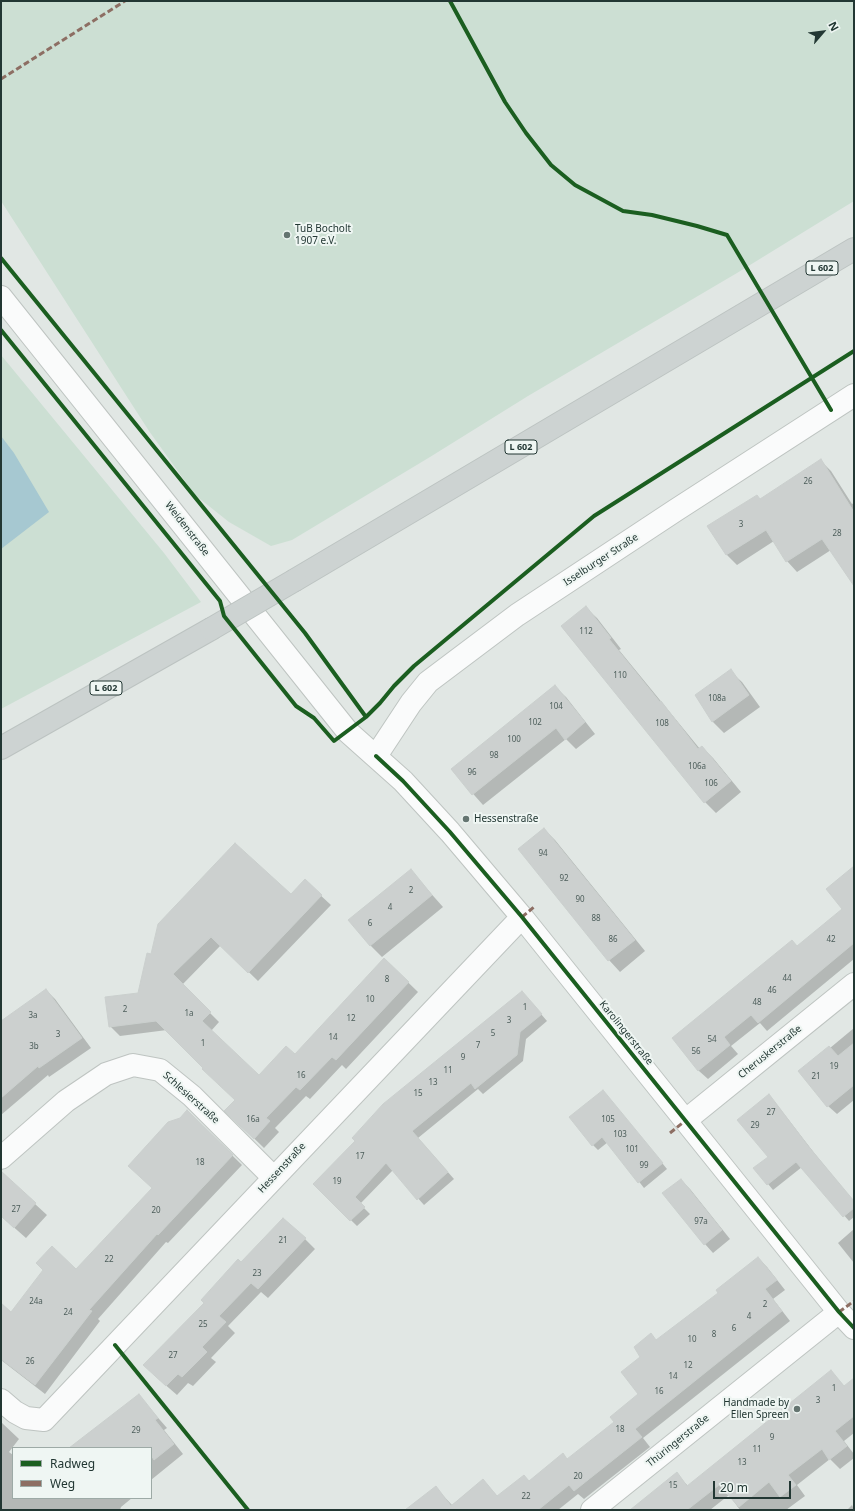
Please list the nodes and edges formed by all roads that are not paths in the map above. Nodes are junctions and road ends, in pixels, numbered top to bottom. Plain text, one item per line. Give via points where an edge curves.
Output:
1 (854, 249) edge
2 (1, 297) edge
3 (854, 395) edge
4 (1, 748) edge
5 (376, 756) junction
6 (522, 917) junction
7 (854, 984) edge
8 (686, 1120) junction
9 (1, 1158) edge
10 (273, 1177) junction
11 (839, 1312) junction
12 (854, 1328) edge
13 (1, 1400) edge
14 (592, 1510) edge

1 - 4 main road, L 602, bridge via 295,580
2 - 5 street, Weidenstraße via 348,732
3 - 5 street, Isselburger Straße via 663,518 498,629 422,688
5 - 6 street, Karolingerstraße via 450,832
6 - 8 street, Karolingerstraße
6 - 10 street, Hessenstraße
7 - 8 street, Cheruskerstraße
8 - 11 street, Karolingerstraße
9 - 10 street, Schlesierstraße via 66,1101 106,1074 133,1065 160,1070 192,1096
10 - 13 street, Hessenstraße via 44,1420 26,1418
11 - 12 street, Karolingerstraße
11 - 14 street, Thüringerstraße

